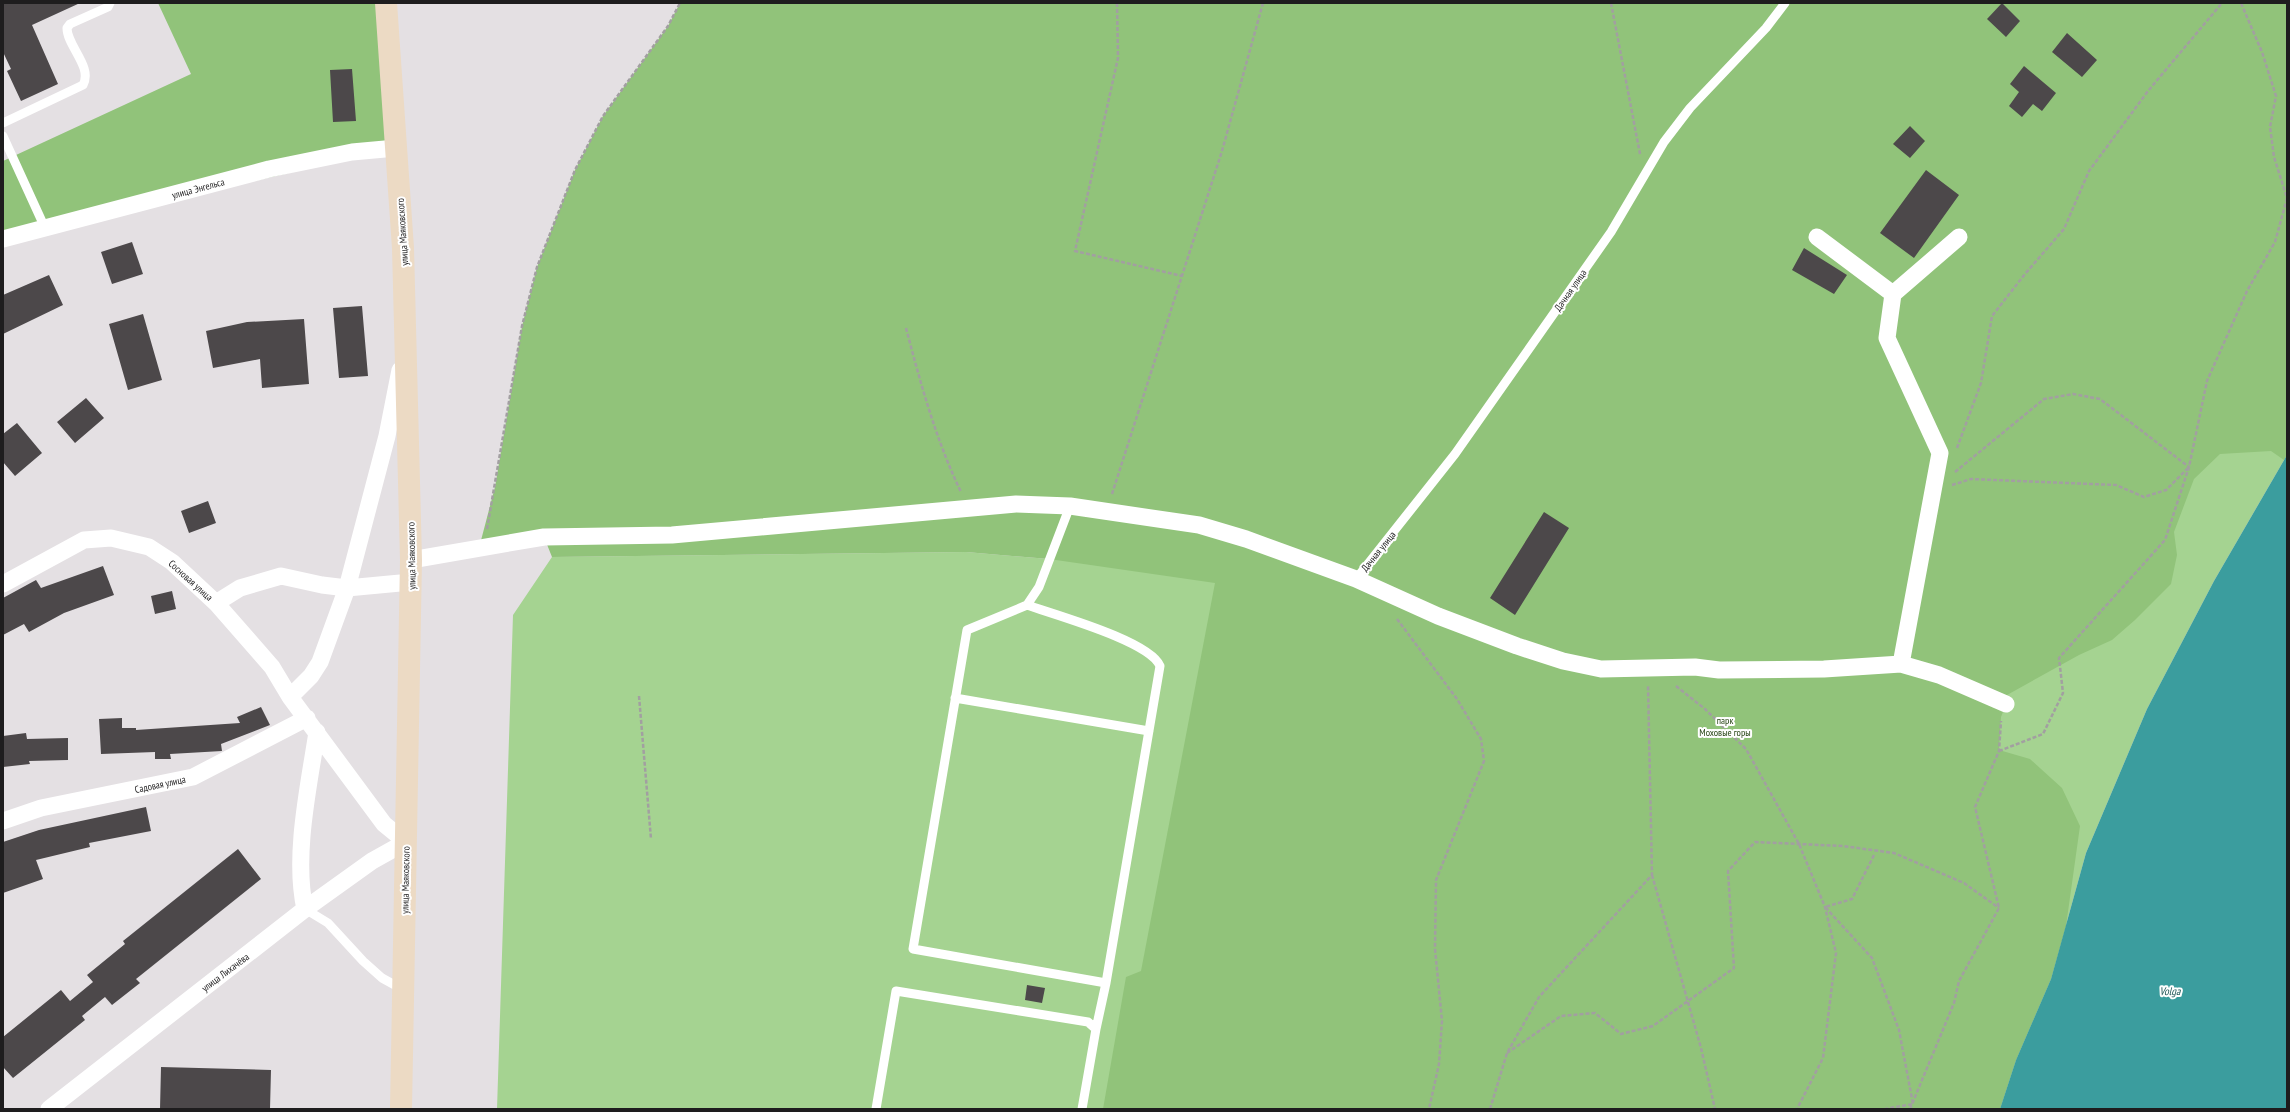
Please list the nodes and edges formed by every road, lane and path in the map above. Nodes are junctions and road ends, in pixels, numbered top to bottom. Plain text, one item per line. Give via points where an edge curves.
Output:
1 (110, 3) edge
2 (386, 3) edge
3 (680, 3) edge
4 (1117, 3) edge
5 (1263, 3) edge
6 (1611, 3) edge
7 (1785, 3) edge
8 (2222, 3) edge
9 (2241, 3) edge
10 (3, 123) edge
11 (3, 136) edge
12 (396, 148) junction
13 (1644, 177) junction
14 (45, 228) junction
15 (1817, 237) dead end
16 (1959, 237) dead end
17 (3, 239) edge
18 (1182, 276) junction
19 (1893, 294) junction
20 (906, 328) dead end
21 (406, 341) junction
22 (1954, 453) dead end
23 (2189, 467) junction
24 (1933, 490) junction
25 (1070, 506) junction
26 (969, 508) junction
27 (1106, 511) junction
28 (479, 548) junction
29 (411, 560) junction
30 (1356, 579) junction
31 (411, 582) junction
32 (3, 584) edge
33 (347, 588) junction
34 (216, 603) junction
35 (1027, 606) junction
36 (1394, 616) dead end
37 (1901, 664) junction
38 (1651, 669) junction
39 (290, 696) junction
40 (639, 696) dead end
41 (955, 698) junction
42 (2006, 704) joint
43 (307, 718) junction
44 (1149, 731) junction
45 (317, 732) junction
46 (1999, 750) junction
47 (3, 821) edge
48 (651, 840) dead end
49 (406, 842) junction
50 (1798, 844) junction
51 (1874, 855) dead end
52 (1652, 875) junction
53 (1825, 907) junction
54 (1999, 908) junction
55 (305, 909) junction
56 (1106, 982) junction
57 (404, 989) junction
58 (1688, 1000) junction
59 (1096, 1029) junction
60 (1507, 1053) junction
61 (1913, 1104) junction
62 (49, 1109) edge
63 (401, 1109) edge
64 (876, 1109) edge
65 (1082, 1109) edge
66 (1429, 1109) edge
67 (1490, 1109) edge
68 (1715, 1109) edge
69 (1797, 1109) edge
70 (1885, 1109) edge
71 (1910, 1109) edge

1 - 10 lane via 108,7 70,24 67,28 85,72 83,85
2 - 12 main road, улица Маяковского
3 - 28 path via 668,26 603,116 575,170 537,267 522,326 489,523
4 - 18 path via 1118,58 1075,251
5 - 18 path via 1222,151
6 - 13 path
7 - 13 lane, Дачная улица via 1766,28 1690,108 1664,142
8 - 22 path via 2148,91 2089,172 2064,229 1992,316 1982,383 1961,441
9 - 23 path via 2262,52 2276,96 2270,127 2274,157 2287,198 2275,242 2247,291 2206,381
11 - 14 lane
12 - 14 street, улица Энгельса via 352,152 269,169
12 - 21 main road, улица Маяковского
13 - 30 lane, Дачная улица via 1611,232 1455,454
14 - 17 street, улица Энгельса
15 - 19 street
16 - 19 street
18 - 27 path
19 - 24 street via 1887,338 1940,453
20 - 26 path via 944,456
21 - 29 main road, улица Маяковского
21 - 33 street via 387,436
23 - 24 path via 2166,490 2144,497 2116,485 1971,479
23 - 24 path via 2100,399 2073,394 2044,399
23 - 46 path via 2165,540 2059,658 2063,693 2043,734
24 - 37 street
25 - 26 street via 1016,504
25 - 27 street
25 - 35 lane via 1039,587
26 - 28 street via 672,535 544,537
27 - 30 street via 1199,525 1246,538
28 - 29 street
29 - 31 main road, улица Маяковского
30 - 38 street via 1438,616 1563,661 1601,669
31 - 33 street, Сосновая улица
31 - 49 main road, улица Маяковского
32 - 34 street, Сосновая улица via 84,540 111,538 149,547 172,562
33 - 34 street, Сосновая улица via 281,576 240,588
33 - 39 street via 320,662 311,676
34 - 39 street via 272,667
35 - 41 lane via 967,630
35 - 44 lane via 1133,643 1158,660 1160,674
36 - 66 path via 1405,626 1457,698 1481,739 1484,761 1436,880 1435,949 1442,1021 1439,1064
37 - 38 street via 1824,669
37 - 42 street via 1939,675
38 - 50 path via 1705,709 1746,749
38 - 52 path
39 - 43 street
40 - 48 path
41 - 44 lane
41 - 56 lane via 913,949
42 - 46 path via 2001,716
43 - 45 street
43 - 47 street, Садовая улица via 193,777 41,808
44 - 56 lane
45 - 49 street via 384,824
45 - 55 street via 303,840 300,888
46 - 54 path via 1975,807
49 - 55 street, улица Лихачёва via 372,861
49 - 57 main road, улица Маяковского
50 - 53 path
50 - 54 path via 1843,846 1894,853 1964,883
50 - 58 path via 1754,842 1728,871 1734,968
51 - 53 path via 1852,899
52 - 58 path
52 - 60 path via 1539,997
53 - 61 path via 1872,958 1900,1030
53 - 69 path via 1836,953 1823,1058
54 - 61 path via 1959,981 1954,1003
55 - 57 lane via 328,923 382,978
55 - 62 street, улица Лихачёва
56 - 59 lane
57 - 63 main road, улица Маяковского
58 - 60 path via 1653,1026 1621,1034 1595,1013 1561,1016
58 - 68 path
59 - 64 lane via 1088,1022 896,992
59 - 65 lane
60 - 67 path
61 - 70 path
61 - 71 path

